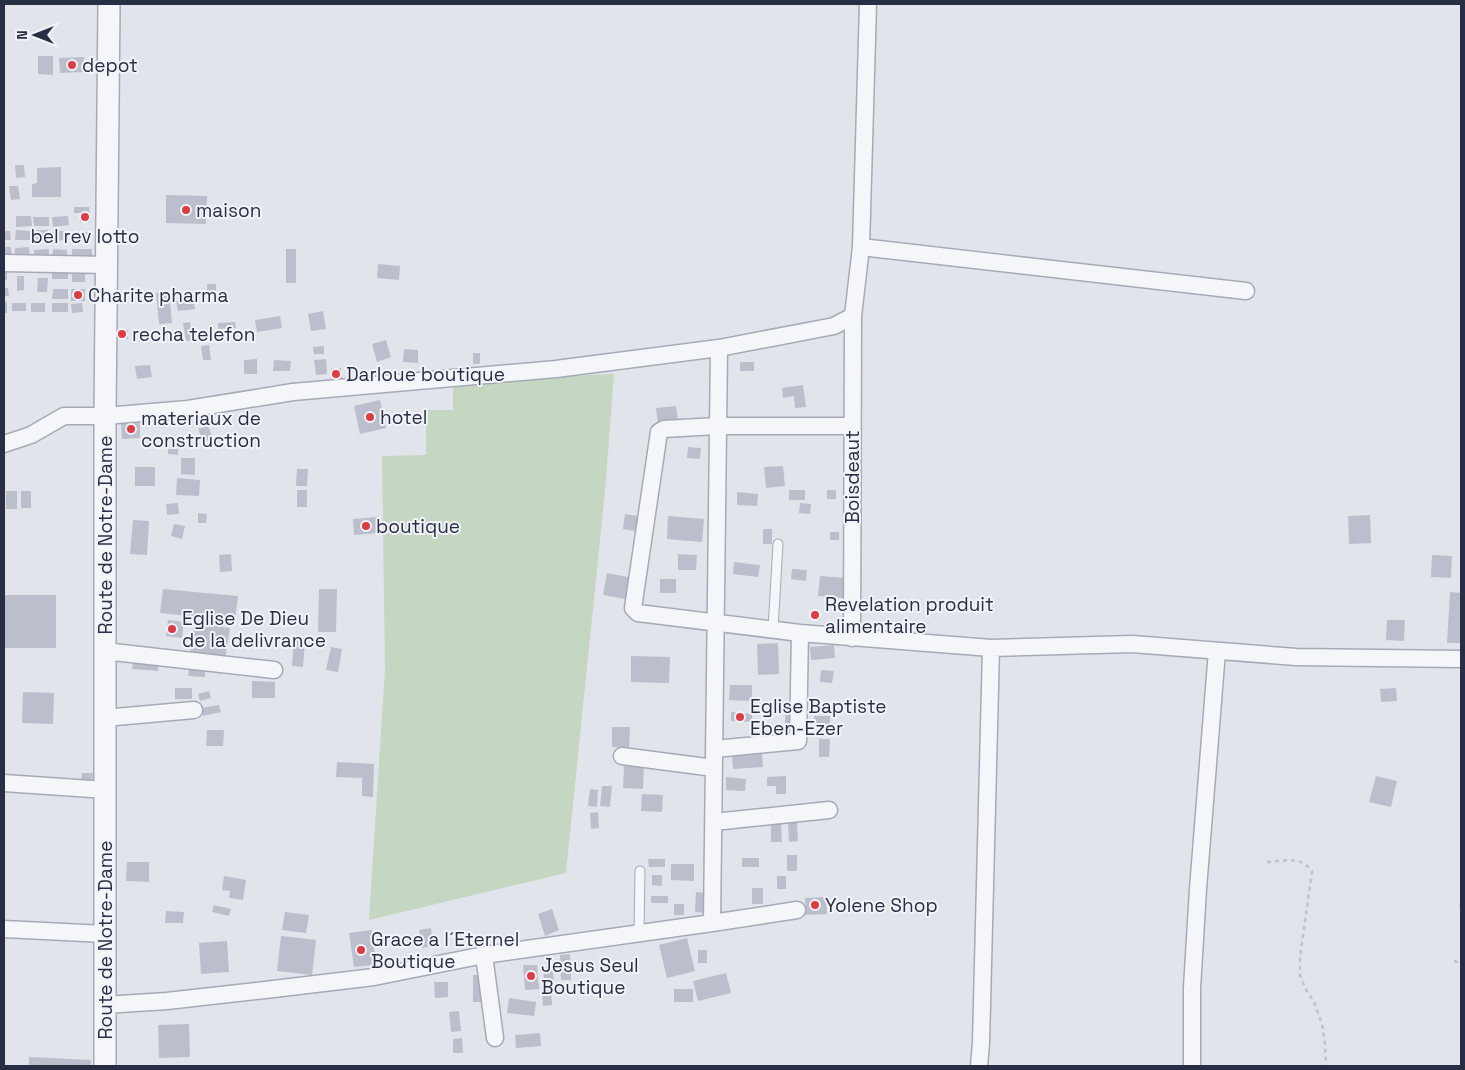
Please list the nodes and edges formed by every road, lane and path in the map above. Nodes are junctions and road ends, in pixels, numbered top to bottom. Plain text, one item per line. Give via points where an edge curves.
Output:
1 (109, 4) edge
2 (868, 4) edge
3 (861, 248) junction
4 (4, 263) edge
5 (107, 265) junction
6 (1246, 291) dead end
7 (853, 316) junction
8 (719, 348) junction
9 (116, 415) junction
10 (717, 426) junction
11 (852, 426) junction
12 (4, 444) edge
13 (778, 544) dead end
14 (715, 622) junction
15 (773, 629) junction
16 (800, 633) junction
17 (852, 638) junction
18 (991, 648) junction
19 (1217, 651) junction
20 (104, 652) junction
21 (1461, 659) edge
22 (274, 670) dead end
23 (194, 710) dead end
24 (104, 718) junction
25 (714, 749) junction
26 (622, 756) dead end
27 (714, 768) junction
28 (4, 783) edge
29 (106, 790) junction
30 (829, 810) dead end
31 (714, 822) junction
32 (1267, 862) dead end
33 (640, 871) dead end
34 (797, 910) dead end
35 (712, 923) junction
36 (4, 929) edge
37 (639, 933) junction
38 (105, 934) junction
39 (484, 955) junction
40 (1454, 961) dead end
41 (1461, 963) edge
42 (104, 1005) junction
43 (495, 1038) dead end
44 (105, 1066) edge
45 (979, 1066) edge
46 (1192, 1066) edge
47 (1326, 1066) edge

1 - 5 street, Route de Notre-Dame
2 - 3 street, Boisdeaut
3 - 6 street
3 - 7 street, Boisdeaut
4 - 5 street
5 - 9 street, Route de Notre-Dame
7 - 8 street via 834,326
7 - 11 street, Boisdeaut
8 - 9 street via 556,369 294,392 188,409
8 - 10 street
9 - 12 street via 64,416 31,435
9 - 20 street, Route de Notre-Dame
10 - 11 street
10 - 14 street
10 - 14 street via 659,432 633,608 638,613
11 - 17 street, Boisdeaut
13 - 15 lane
14 - 15 street
14 - 25 street
15 - 16 street
16 - 17 street
16 - 25 street via 798,741
17 - 18 street
18 - 19 street via 1132,644
18 - 45 street
19 - 21 street via 1296,658
19 - 46 street via 1197,899
20 - 22 street
20 - 24 street, Route de Notre-Dame
23 - 24 street
24 - 29 street, Route de Notre-Dame
25 - 27 street
26 - 27 street
27 - 31 street
28 - 29 street
29 - 38 street, Route de Notre-Dame
30 - 31 street
31 - 35 street
32 - 47 path via 1296,860 1308,864 1312,872 1300,975 1322,1024
33 - 37 lane
34 - 35 street
35 - 37 street
36 - 38 street
37 - 39 street
38 - 42 street, Route de Notre-Dame
39 - 42 street via 374,977 167,1001
39 - 43 street
40 - 41 path
42 - 44 street, Route de Notre-Dame

